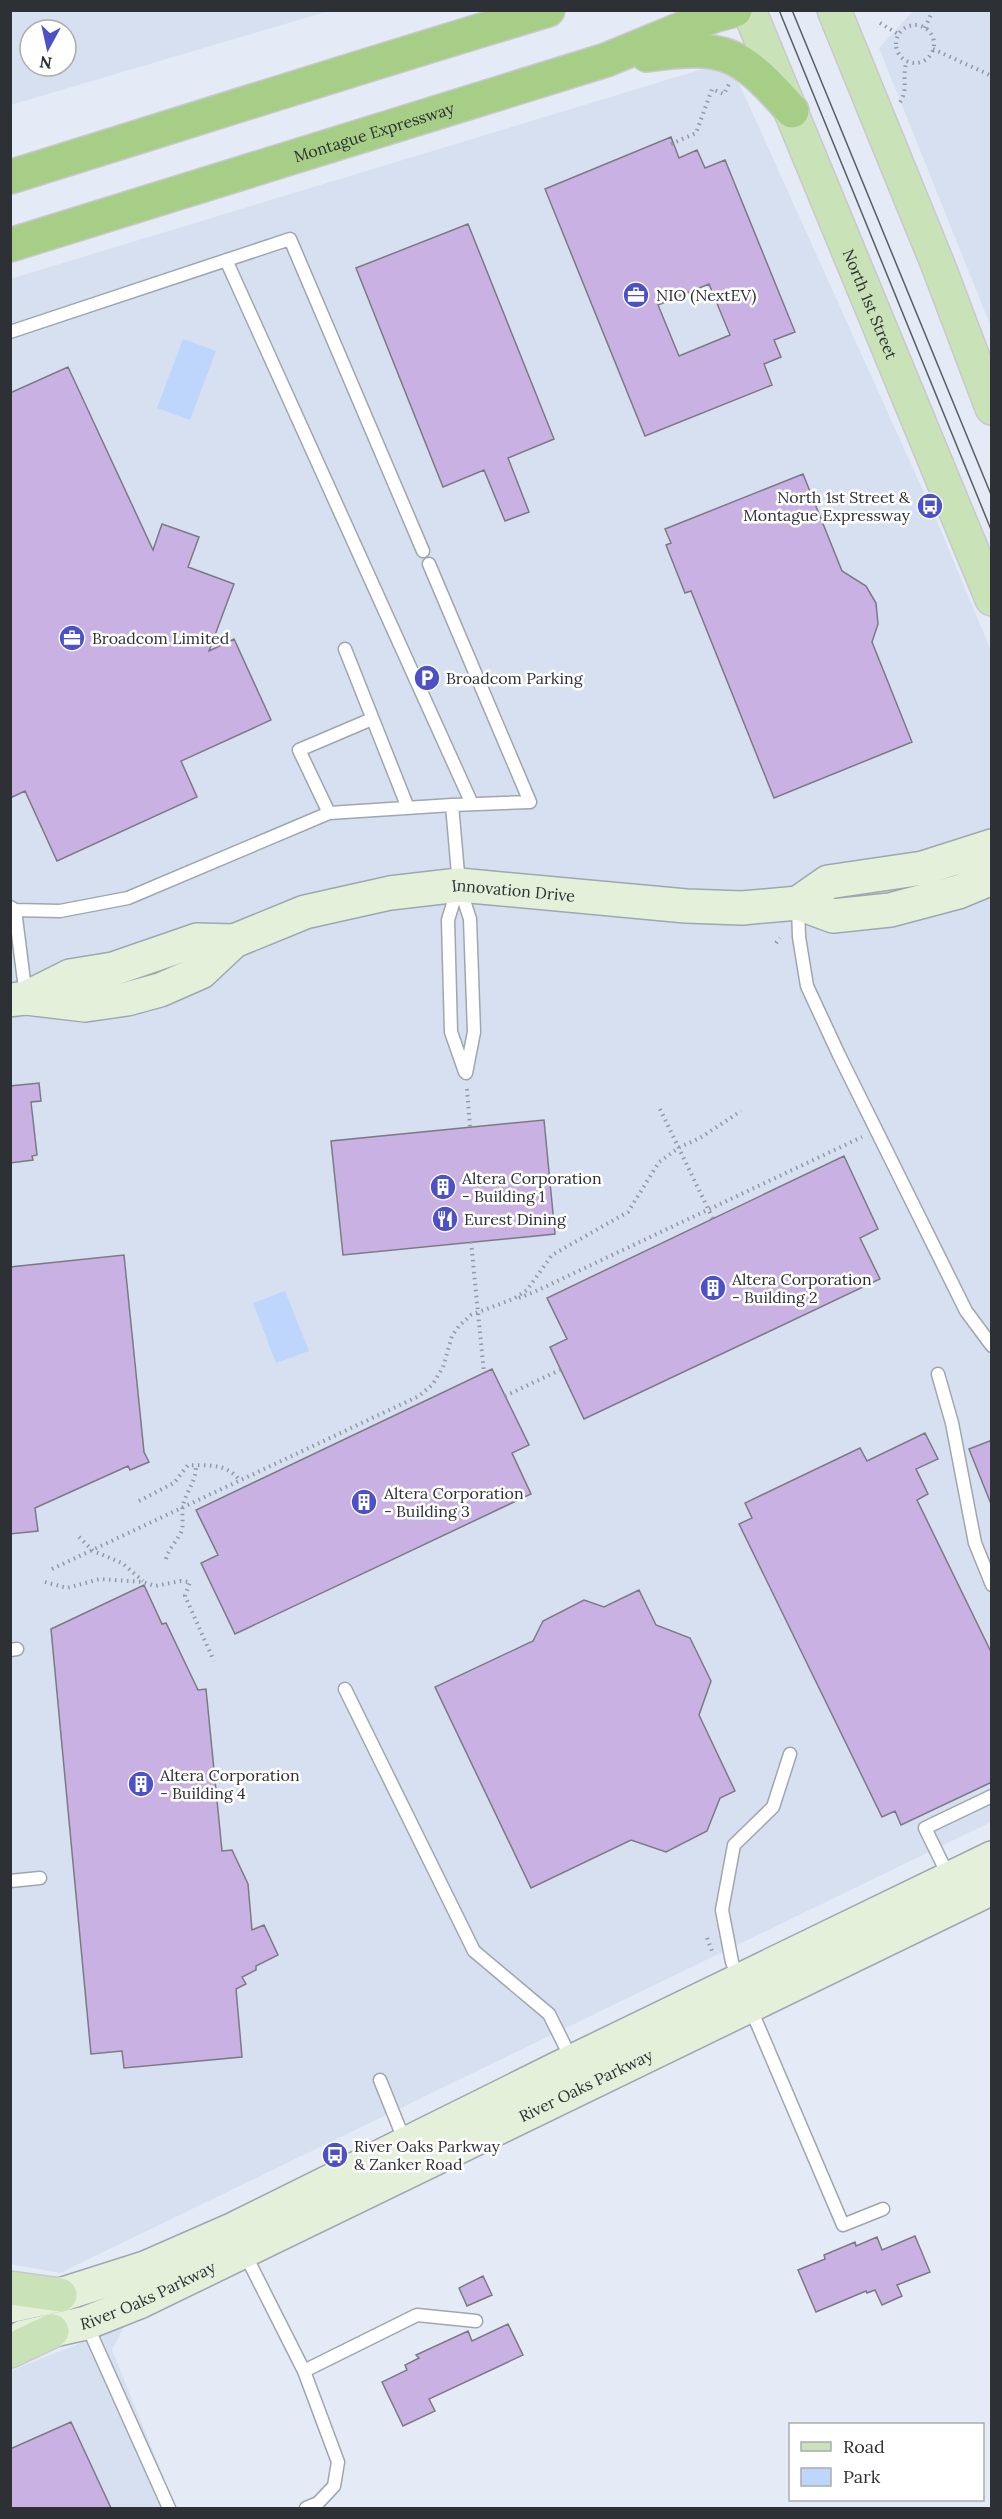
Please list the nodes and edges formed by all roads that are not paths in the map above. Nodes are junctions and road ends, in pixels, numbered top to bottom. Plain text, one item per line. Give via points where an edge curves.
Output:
1 (548, 10) edge
2 (735, 10) edge
3 (749, 10) edge
4 (834, 10) edge
5 (606, 60) junction
6 (792, 111) junction
7 (10, 177) edge
8 (10, 245) edge
9 (226, 261) junction
10 (10, 332) edge
11 (992, 408) edge
12 (423, 551) dead end
13 (429, 564) dead end
14 (992, 599) edge
15 (345, 650) dead end
16 (372, 719) junction
17 (472, 804) junction
18 (452, 805) junction
19 (408, 808) junction
20 (329, 813) junction
21 (992, 846) edge
22 (992, 878) edge
23 (459, 885) junction
24 (798, 903) junction
25 (12, 910) edge
26 (18, 999) edge
27 (992, 1346) edge
28 (938, 1374) dead end
29 (992, 1585) edge
30 (345, 1689) dead end
31 (790, 1754) dead end
32 (992, 1796) edge
33 (992, 1858) edge
34 (40, 1878) dead end
35 (10, 1881) edge
36 (992, 1888) edge
37 (955, 1890) junction
38 (744, 1993) junction
39 (578, 2073) junction
40 (380, 2080) dead end
41 (411, 2156) junction
42 (883, 2209) dead end
43 (239, 2241) junction
44 (10, 2288) edge
45 (76, 2304) junction
46 (10, 2306) edge
47 (476, 2321) dead end
48 (52, 2331) junction
49 (10, 2340) edge
50 (10, 2351) edge
51 (304, 2371) junction
52 (169, 2508) edge
53 (306, 2508) edge

1 - 7 highway
2 - 5 highway, Montague Expressway
3 - 6 main road, North 1st Street
4 - 11 main road
5 - 6 highway via 683,50 720,52 763,78
5 - 8 highway, Montague Expressway
6 - 14 main road, North 1st Street
9 - 10 lane
9 - 12 lane via 290,239
9 - 17 lane
13 - 17 lane via 530,802
15 - 16 lane
16 - 19 lane
16 - 20 lane via 299,750
17 - 18 lane
18 - 19 lane
18 - 23 lane
19 - 20 lane
20 - 25 lane via 128,898 60,911
21 - 24 street, Innovation Drive via 923,868 828,882
22 - 24 street, Innovation Drive via 958,892 890,910 832,916
23 - 23 lane via 470,919 471,941 474,1032 466,1073 451,1032 448,920
23 - 24 street, Innovation Drive via 686,906 742,908
23 - 26 street, Innovation Drive via 390,893 304,912 234,941 197,940 113,969 70,976
24 - 27 lane via 807,986 966,1311
25 - 26 lane
28 - 29 lane via 952,1423 975,1544
30 - 39 lane via 474,1951 549,2014
31 - 38 lane via 773,1807 734,1845 722,1910 732,1962
32 - 37 lane via 926,1828
33 - 37 street, River Oaks Parkway
34 - 35 lane
36 - 37 street, River Oaks Parkway
37 - 38 street, River Oaks Parkway
38 - 39 street, River Oaks Parkway
38 - 42 lane via 843,2225
39 - 41 street, River Oaks Parkway
40 - 41 lane
41 - 43 street, River Oaks Parkway
43 - 45 street, River Oaks Parkway via 145,2268
43 - 51 lane
44 - 45 main road
45 - 46 street, River Oaks Parkway
45 - 48 street, River Oaks Parkway
45 - 52 lane
47 - 51 lane via 417,2315
48 - 49 street, River Oaks Parkway
48 - 50 main road
51 - 53 lane via 338,2462 334,2486 318,2503

